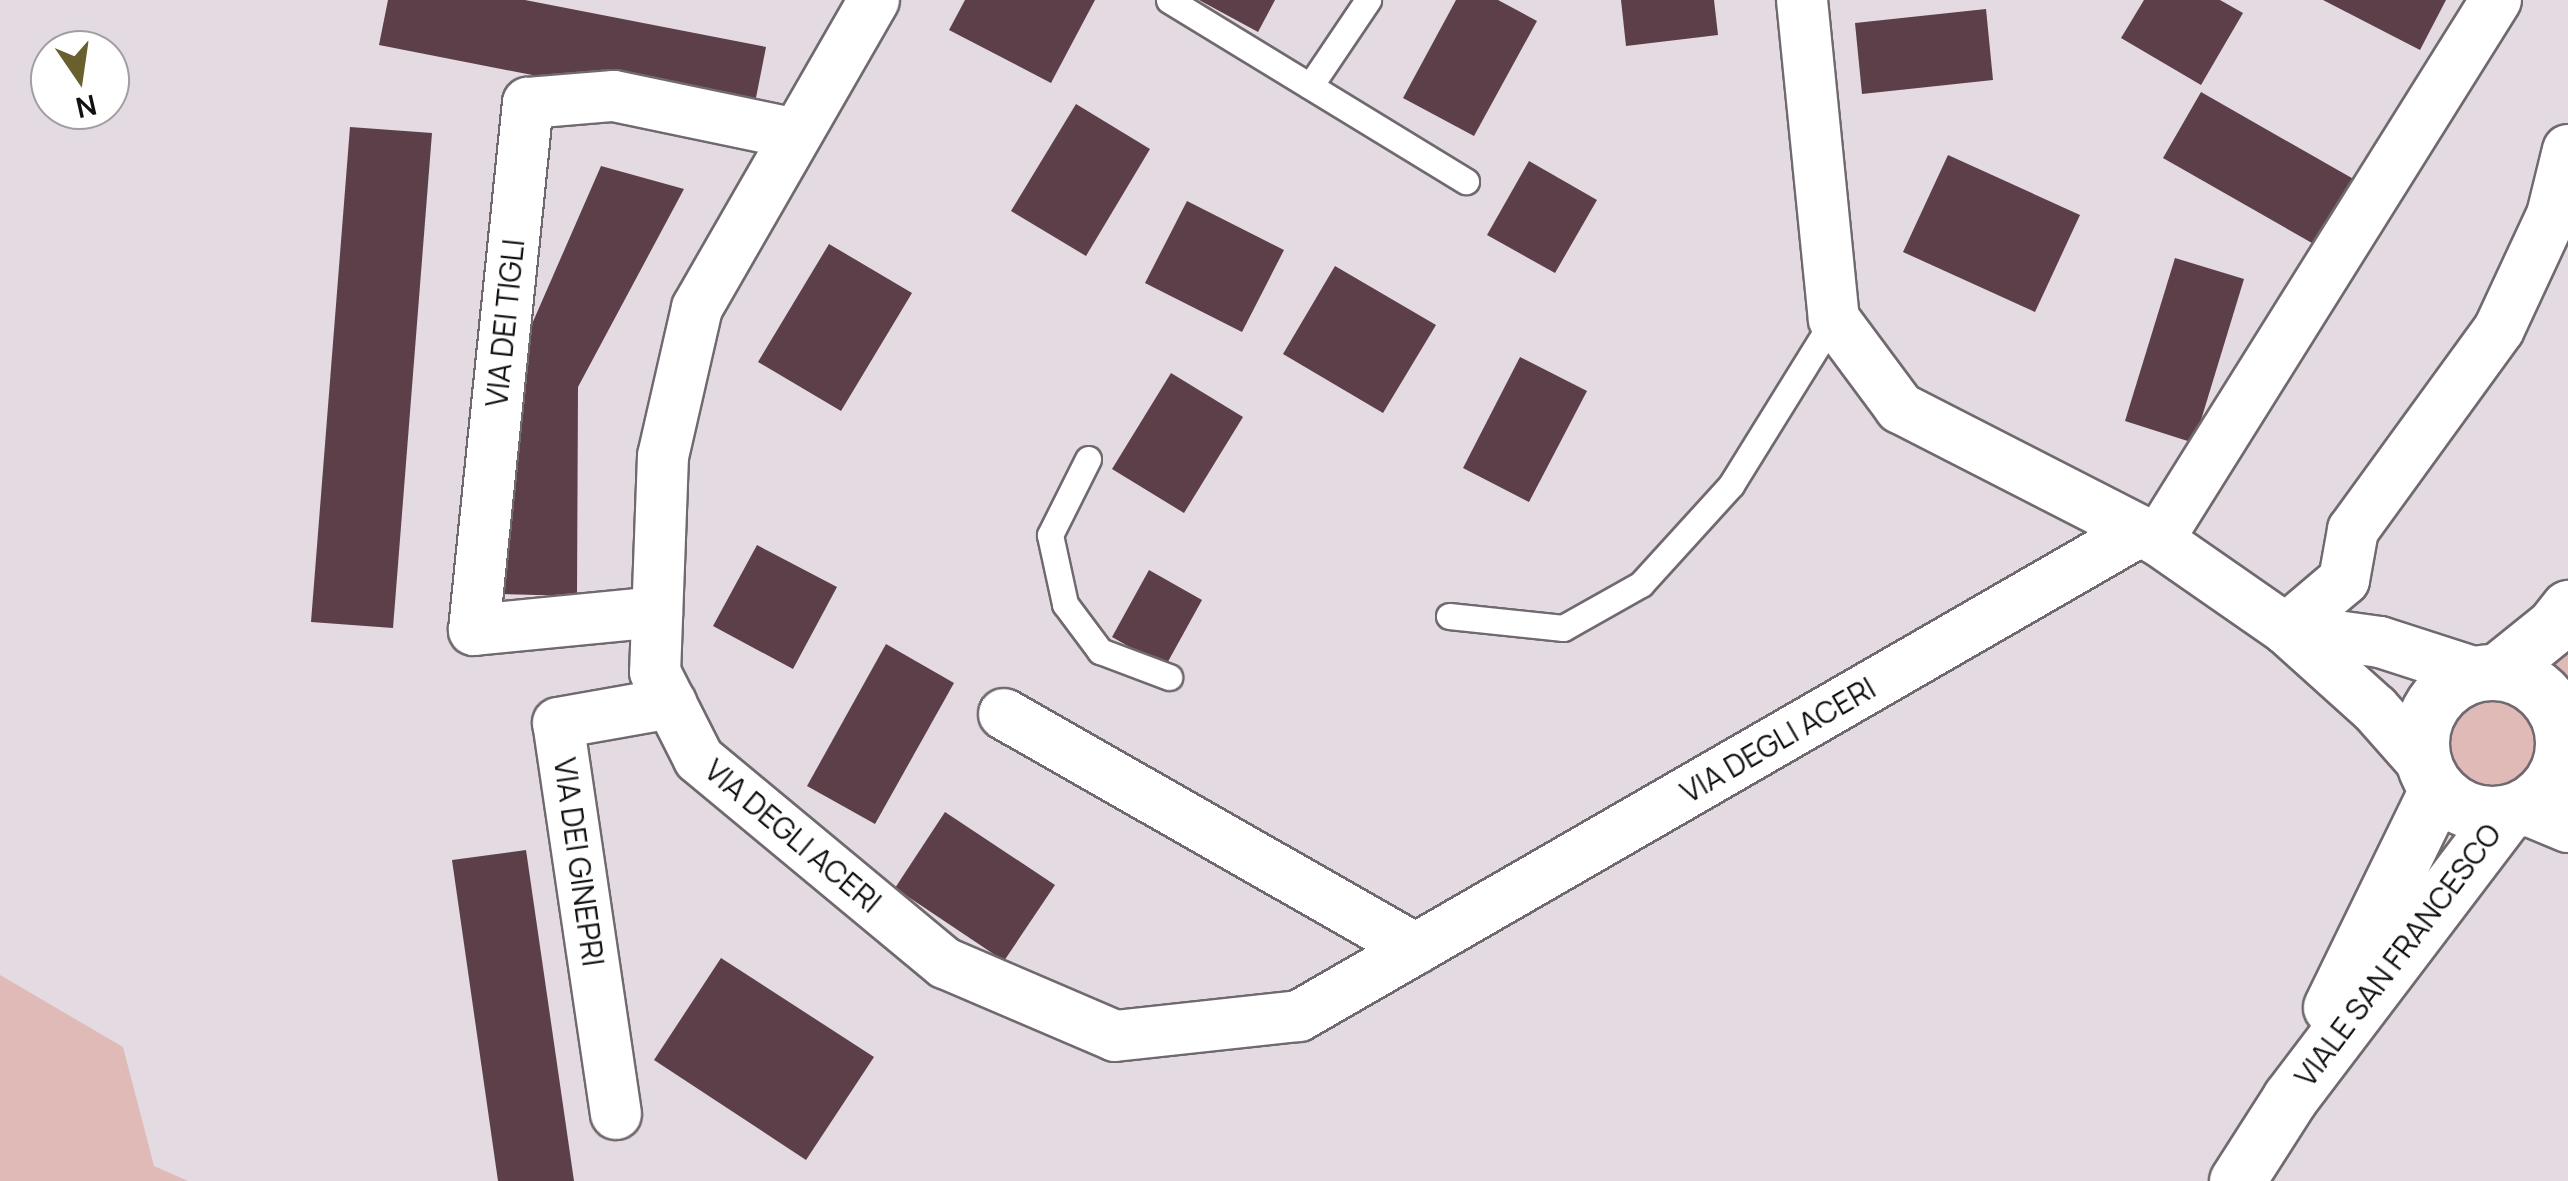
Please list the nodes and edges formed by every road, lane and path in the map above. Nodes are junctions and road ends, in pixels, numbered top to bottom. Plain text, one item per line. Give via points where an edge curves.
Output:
1 (874, 0) edge
2 (1169, 0) edge
3 (1368, 0) edge
4 (1802, 0) edge
5 (2496, 0) edge
6 (1310, 86) junction
7 (796, 134) junction
8 (2568, 150) edge
9 (1466, 181) dead end
10 (1834, 319) junction
11 (1088, 459) dead end
12 (2149, 536) junction
13 (2568, 608) edge
14 (658, 612) junction
15 (1449, 616) dead end
16 (2286, 629) junction
17 (2487, 672) junction
18 (1170, 677) dead end
19 (670, 702) junction
20 (1004, 714) dead end
21 (2565, 733) edge
22 (2430, 777) junction
23 (2532, 816) edge
24 (1416, 948) junction
25 (2290, 1098) junction
26 (616, 1114) dead end
27 (2237, 1181) edge

1 - 7 street, VIA DEGLI ACERI
2 - 6 lane
3 - 6 lane
4 - 10 street
5 - 12 street
6 - 9 lane
7 - 14 street, VIA DEGLI ACERI via 697,308 663,456
7 - 14 street, VIA DEI TIGLI via 614,96 528,103 474,630
8 - 16 street via 2552,214 2499,329 2354,530 2344,580
10 - 12 street via 1900,408
10 - 15 lane via 1730,486 1642,584 1564,628
11 - 18 lane via 1050,535 1065,604 1100,651
12 - 16 street
12 - 24 street, VIA DEGLI ACERI
13 - 17 street via 2554,626
14 - 19 street, VIA DEGLI ACERI via 655,672
16 - 17 street via 2380,642
16 - 22 street via 2374,708
17 - 21 street via 2538,688
17 - 22 street via 2454,682 2423,721
19 - 24 street, VIA DEGLI ACERI via 698,759 945,962 1116,1036 1300,1016
19 - 26 street, VIA DEI GINEPRI via 558,723
20 - 24 street
21 - 23 street via 2551,783
22 - 23 street via 2471,812
22 - 25 street, VIALE SAN FRANCESCO
23 - 25 street, VIALE SAN FRANCESCO
25 - 27 street, VIALE SAN FRANCESCO

